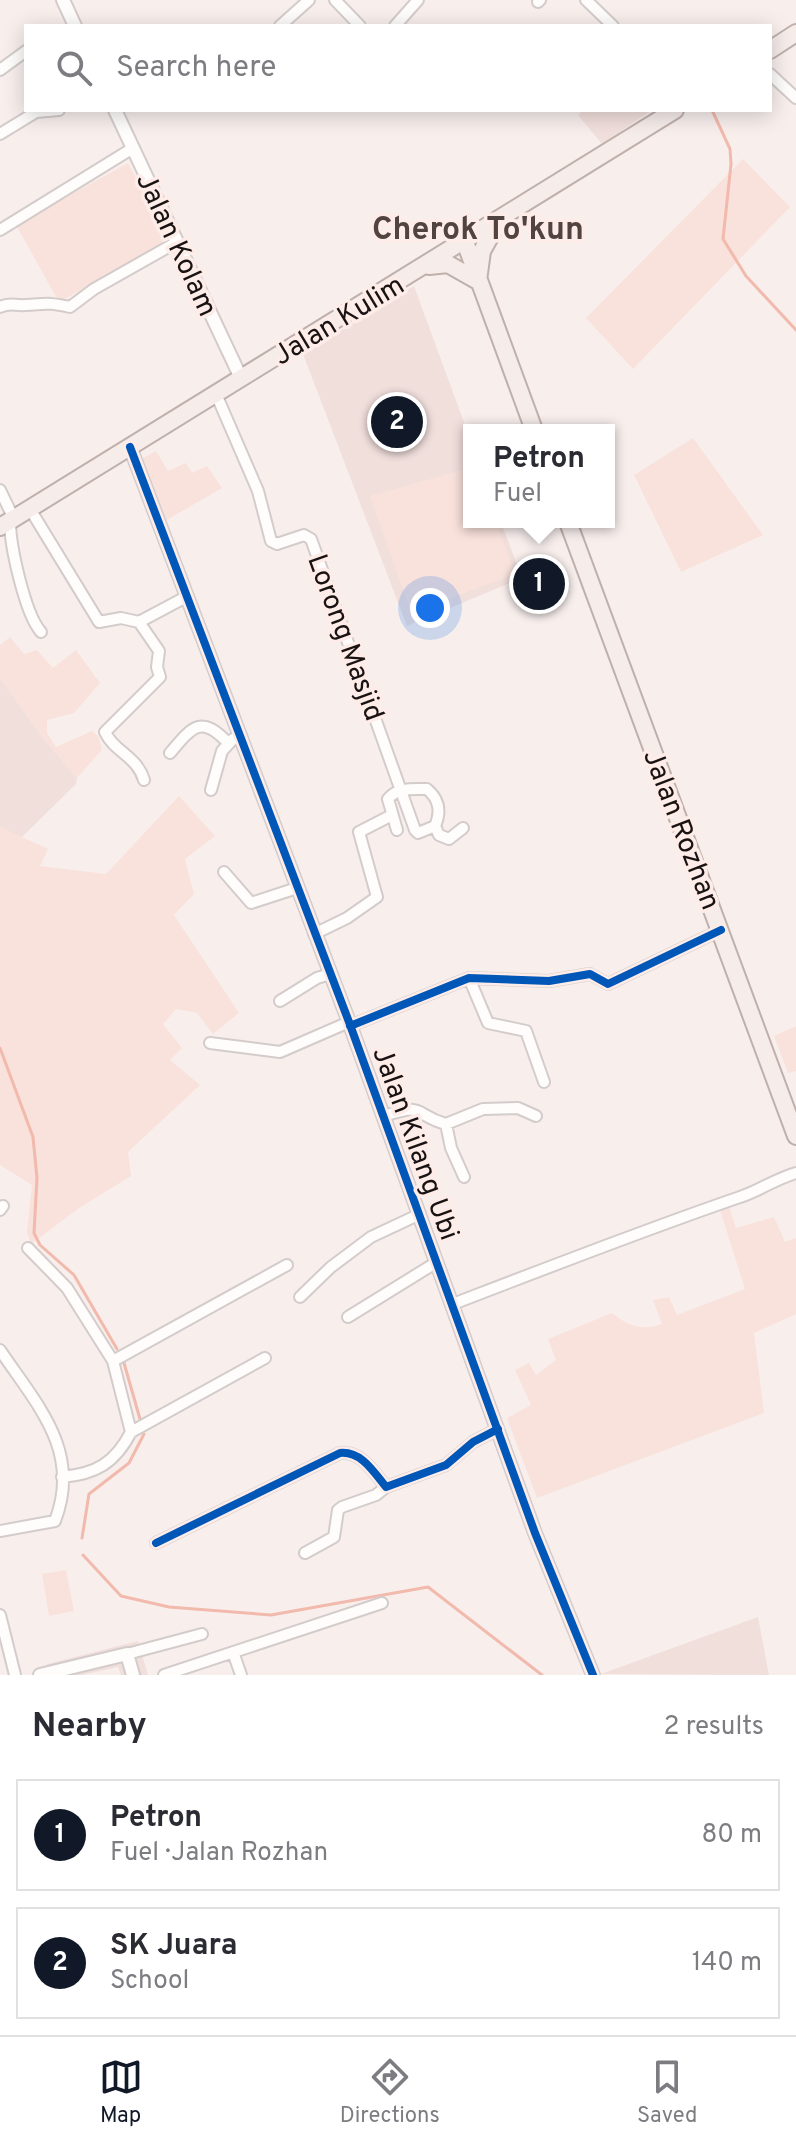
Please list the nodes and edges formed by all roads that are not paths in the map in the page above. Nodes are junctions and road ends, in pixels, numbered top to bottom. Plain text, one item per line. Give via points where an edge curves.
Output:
1 (63, 0) edge
2 (309, 0) edge
3 (335, 0) edge
4 (418, 0) edge
5 (586, 0) edge
6 (74, 24) edge
7 (282, 24) edge
8 (358, 24) edge
9 (397, 24) edge
10 (611, 24) edge
11 (796, 33) edge
12 (772, 49) edge
13 (24, 52) edge
14 (0, 70) edge
15 (772, 76) edge
16 (796, 98) edge
17 (36, 112) edge
18 (116, 112) edge
19 (672, 112) edge
20 (0, 134) edge
21 (133, 148) junction
22 (500, 220) junction
23 (0, 230) edge
24 (177, 242) junction
25 (465, 242) junction
26 (424, 267) junction
27 (478, 281) junction
28 (0, 307) edge
29 (241, 378) junction
30 (216, 394) junction
31 (532, 424) edge
32 (130, 447) junction
33 (0, 490) edge
34 (30, 509) junction
35 (8, 522) edge
36 (570, 528) edge
37 (186, 597) junction
38 (139, 622) junction
39 (41, 632) dead end
40 (233, 740) junction
41 (170, 753) dead end
42 (144, 780) dead end
43 (211, 790) dead end
44 (401, 790) junction
45 (392, 815) junction
46 (435, 826) junction
47 (463, 828) dead end
48 (397, 830) dead end
49 (224, 872) dead end
50 (297, 888) junction
51 (721, 930) junction
52 (314, 934) junction
53 (330, 974) junction
54 (469, 978) junction
55 (280, 1001) dead end
56 (349, 1024) junction
57 (210, 1043) dead end
58 (544, 1082) dead end
59 (384, 1116) junction
60 (536, 1116) dead end
61 (446, 1124) junction
62 (796, 1136) edge
63 (796, 1173) edge
64 (464, 1177) dead end
65 (420, 1214) junction
66 (28, 1248) dead end
67 (437, 1262) junction
68 (287, 1265) dead end
69 (300, 1297) dead end
70 (453, 1304) junction
71 (348, 1317) dead end
72 (0, 1350) edge
73 (265, 1358) dead end
74 (113, 1361) junction
75 (498, 1429) junction
76 (131, 1432) junction
77 (62, 1477) junction
78 (386, 1487) junction
79 (0, 1531) edge
80 (156, 1543) dead end
81 (305, 1553) dead end
82 (382, 1603) dead end
83 (0, 1615) edge
84 (202, 1634) dead end
85 (233, 1652) junction
86 (127, 1654) junction
87 (15, 1675) edge
88 (40, 1675) edge
89 (133, 1675) edge
90 (164, 1675) edge
91 (241, 1675) edge
92 (593, 1675) edge

1 - 6 street
2 - 7 street
3 - 8 street
4 - 9 street
5 - 10 street
11 - 12 main road
13 - 14 street
15 - 16 street
17 - 20 street
18 - 21 street, Jalan Kolam
19 - 22 main road, Jalan Kulim
21 - 23 street
21 - 24 street, Jalan Kolam
22 - 25 main road, Jalan Kulim
22 - 27 main road via 482,251
24 - 28 street via 70,307 51,301
24 - 29 street, Jalan Kolam
25 - 26 main road, Jalan Kulim
25 - 27 main road
26 - 27 main road via 448,264
26 - 29 main road, Jalan Kulim
27 - 31 main road
29 - 30 main road, Jalan Kulim
30 - 32 main road, Jalan Kulim
30 - 44 street, Lorong Masjid via 258,491 271,541 277,544 304,535 311,539
32 - 34 main road, Jalan Kulim
32 - 37 street, Jalan Kilang Ubi
33 - 35 street
34 - 35 main road, Jalan Kulim
34 - 38 street via 99,622
35 - 39 street via 29,613
36 - 51 main road, Jalan Rozhan
37 - 38 street
37 - 40 street, Jalan Kilang Ubi
38 - 42 street via 159,651 160,677 105,732 132,757
40 - 41 street via 206,725 195,728
40 - 43 street via 222,751
40 - 50 street, Jalan Kilang Ubi
44 - 45 street via 388,799
44 - 46 street via 415,830
44 - 46 street via 431,791 440,810
45 - 48 street
45 - 52 street via 359,832 377,897
46 - 47 street via 445,839
49 - 50 street via 251,903
50 - 52 street, Jalan Kilang Ubi
51 - 54 street via 608,984 590,974 549,981
51 - 62 main road, Jalan Rozhan
52 - 53 street, Jalan Kilang Ubi
53 - 55 street
53 - 56 street, Jalan Kilang Ubi
54 - 56 street
54 - 58 street via 488,1023 526,1031
56 - 57 street via 280,1052
56 - 59 street, Jalan Kilang Ubi
59 - 61 street via 421,1110
59 - 65 street, Jalan Kilang Ubi
60 - 61 street via 518,1108 483,1109
61 - 64 street
63 - 70 street
65 - 67 street, Jalan Kilang Ubi
65 - 69 street via 371,1237
66 - 74 street via 67,1288
67 - 70 street, Jalan Kilang Ubi
67 - 71 street
68 - 74 street
70 - 75 street, Jalan Kilang Ubi
72 - 77 street via 60,1444
73 - 76 street
74 - 76 street
75 - 78 street via 446,1465
75 - 92 street, Jalan Kilang Ubi
76 - 77 street via 101,1469
77 - 79 street via 55,1521
78 - 80 street via 360,1457 340,1453
78 - 81 street via 338,1510 334,1537
82 - 85 street
83 - 87 street
84 - 86 street
85 - 90 street
85 - 91 street
86 - 88 street
86 - 89 street

